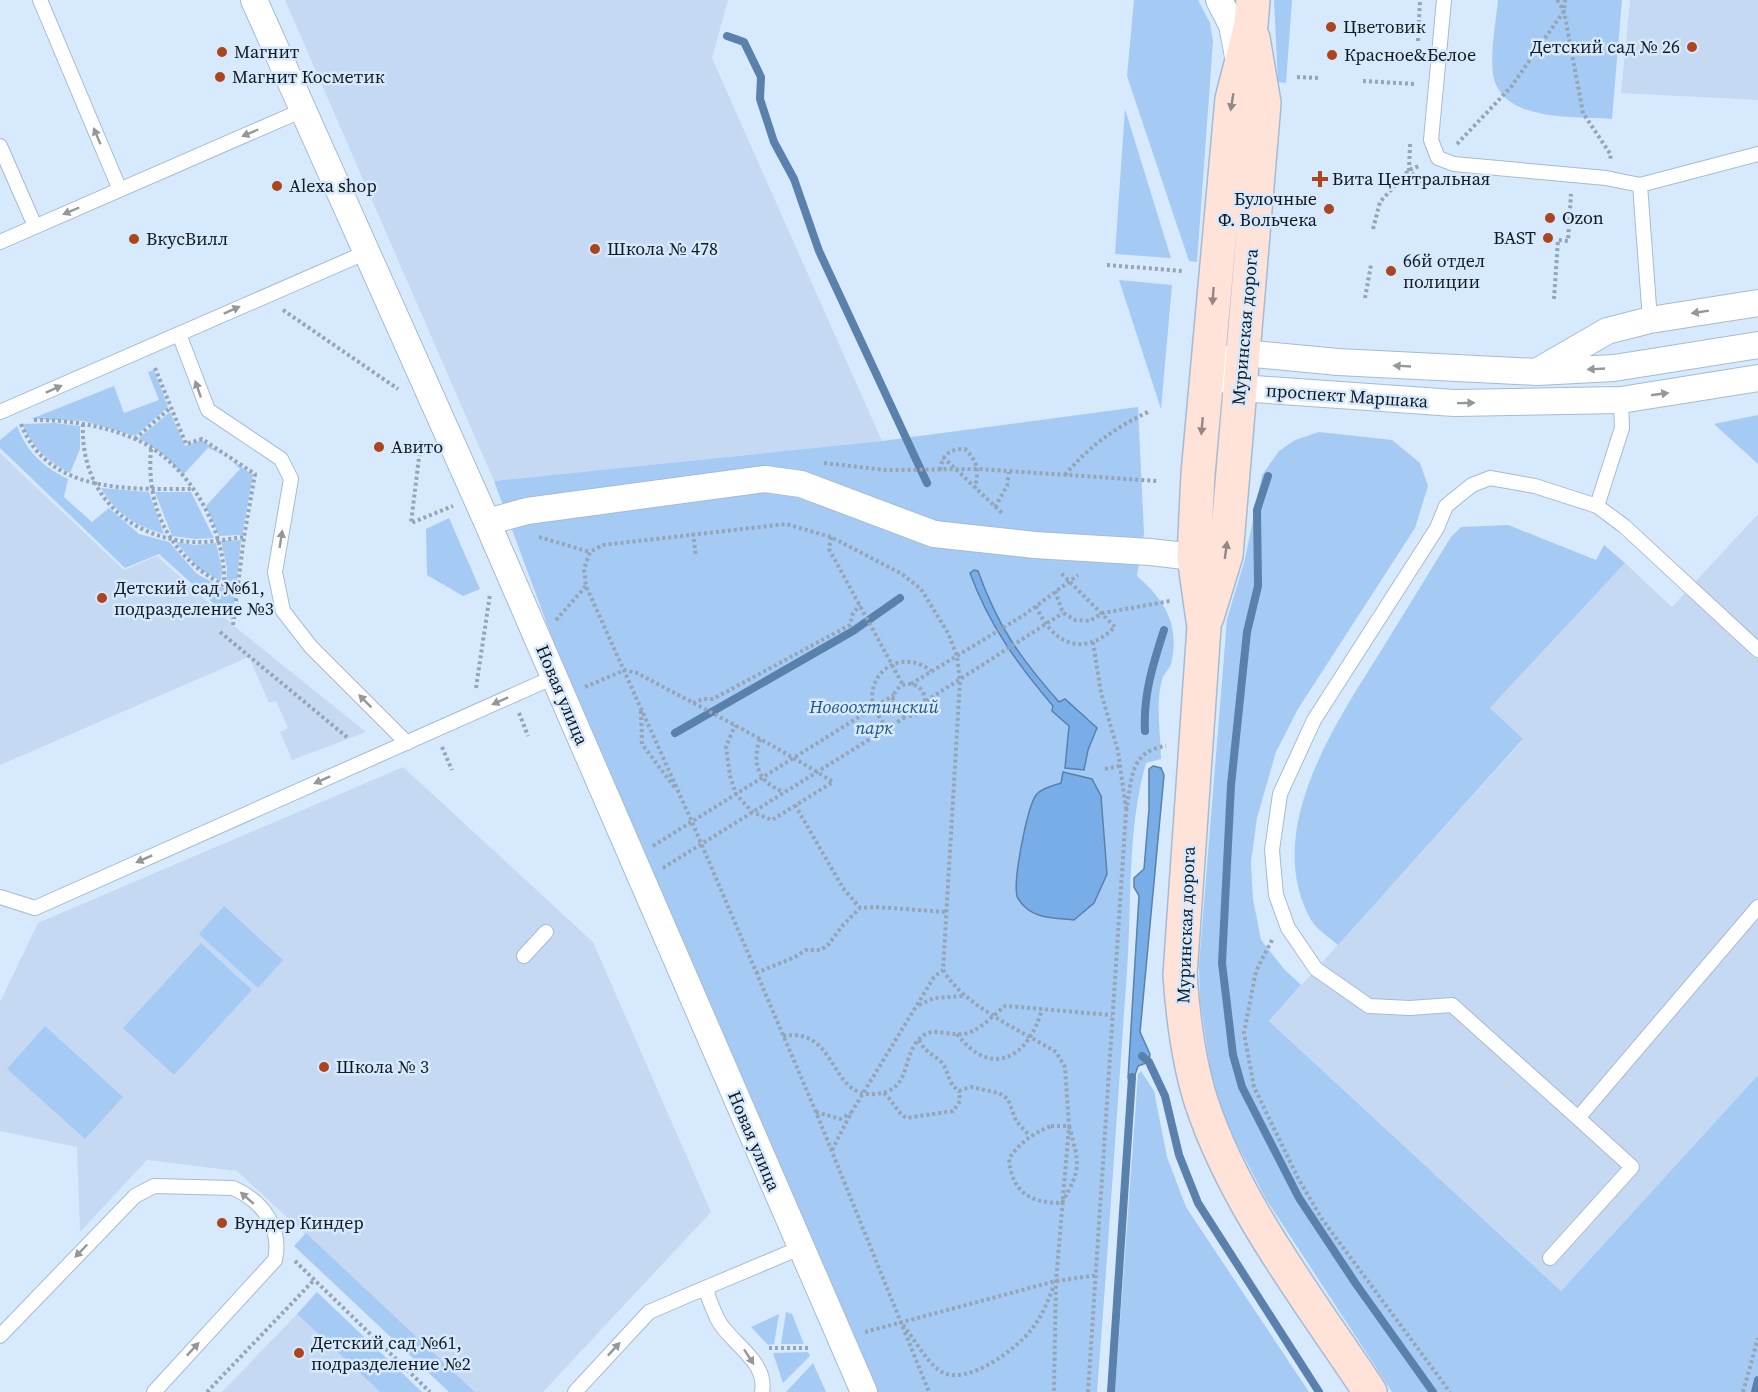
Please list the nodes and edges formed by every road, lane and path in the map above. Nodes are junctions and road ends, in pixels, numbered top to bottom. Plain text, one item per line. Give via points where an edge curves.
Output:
1 (40, 0) edge
2 (254, 0) edge
3 (1219, 0) edge
4 (1444, 0) edge
5 (1557, 0) edge
6 (1565, 0) edge
7 (1564, 11) junction
8 (1252, 12) edge
9 (1240, 68) junction
10 (1297, 76) dead end
11 (1320, 78) dead end
12 (1363, 81) dead end
13 (1414, 84) dead end
14 (303, 110) junction
15 (0, 146) edge
16 (1454, 146) dead end
17 (1758, 154) edge
18 (1611, 155) dead end
19 (1409, 170) dead end
20 (1640, 185) junction
21 (120, 190) junction
22 (1572, 191) dead end
23 (35, 226) junction
24 (1373, 229) dead end
25 (0, 242) edge
26 (367, 252) junction
27 (1107, 265) dead end
28 (1371, 265) dead end
29 (1183, 271) dead end
30 (1365, 298) dead end
31 (1554, 299) dead end
32 (1758, 303) edge
33 (282, 309) dead end
34 (1650, 320) junction
35 (180, 334) junction
36 (1758, 345) edge
37 (1243, 353) junction
38 (155, 368) dead end
39 (1208, 368) junction
40 (1536, 372) junction
41 (1758, 378) edge
42 (1240, 388) junction
43 (399, 390) dead end
44 (1621, 400) junction
45 (171, 408) junction
46 (1150, 411) dead end
47 (0, 412) edge
48 (83, 423) junction
49 (135, 439) junction
50 (422, 440) dead end
51 (151, 449) junction
52 (944, 457) junction
53 (816, 462) dead end
54 (978, 469) junction
55 (937, 470) junction
56 (958, 471) junction
57 (1009, 472) junction
58 (1065, 476) junction
59 (1158, 481) dead end
60 (96, 485) junction
61 (975, 488) junction
62 (151, 489) junction
63 (192, 489) junction
64 (461, 503) dead end
65 (1597, 506) junction
66 (995, 507) junction
67 (1008, 519) dead end
68 (488, 522) junction
69 (693, 533) junction
70 (244, 537) junction
71 (831, 537) junction
72 (170, 540) junction
73 (218, 540) junction
74 (696, 557) dead end
75 (1194, 557) junction
76 (491, 585) dead end
77 (224, 586) junction
78 (1054, 591) dead end
79 (238, 592) junction
80 (1174, 600) dead end
81 (860, 605) junction
82 (1036, 606) dead end
83 (1063, 613) junction
84 (1103, 613) junction
85 (1024, 615) dead end
86 (1045, 625) junction
87 (233, 626) dead end
88 (1204, 627) junction
89 (220, 632) dead end
90 (1093, 642) junction
91 (1758, 650) edge
92 (957, 656) junction
93 (892, 664) junction
94 (625, 670) junction
95 (931, 671) junction
96 (960, 681) junction
97 (910, 684) junction
98 (903, 685) junction
99 (558, 687) junction
100 (476, 688) dead end
101 (894, 695) junction
102 (926, 701) junction
103 (693, 703) junction
104 (641, 707) junction
105 (874, 708) junction
106 (518, 712) dead end
107 (907, 716) junction
108 (735, 725) junction
109 (886, 728) junction
110 (1169, 734) dead end
111 (528, 736) dead end
112 (348, 738) dead end
113 (760, 740) junction
114 (406, 743) junction
115 (441, 746) dead end
116 (795, 758) junction
117 (1119, 766) junction
118 (1105, 769) dead end
119 (452, 770) dead end
120 (818, 772) junction
121 (763, 779) junction
122 (784, 792) junction
123 (680, 794) junction
124 (736, 794) junction
125 (795, 806) junction
126 (752, 812) junction
127 (1126, 812) junction
128 (692, 822) junction
129 (702, 845) junction
130 (637, 870) junction
131 (0, 897) edge
132 (1758, 907) edge
133 (860, 908) junction
134 (947, 912) junction
135 (1288, 928) junction
136 (546, 932) dead end
137 (524, 956) dead end
138 (943, 970) junction
139 (756, 973) junction
140 (965, 996) junction
141 (918, 1005) junction
142 (1042, 1009) junction
143 (994, 1014) junction
144 (1112, 1015) junction
145 (957, 1034) junction
146 (783, 1036) junction
147 (1031, 1037) junction
148 (919, 1040) junction
149 (959, 1091) junction
150 (864, 1093) junction
151 (884, 1093) junction
152 (816, 1112) junction
153 (851, 1113) junction
154 (1578, 1118) junction
155 (1070, 1126) junction
156 (1029, 1135) junction
157 (832, 1150) junction
158 (1062, 1203) junction
159 (278, 1245) junction
160 (800, 1248) junction
161 (1550, 1258) dead end
162 (1098, 1275) junction
163 (315, 1280) junction
164 (1056, 1281) junction
165 (705, 1288) junction
166 (900, 1321) junction
167 (0, 1336) edge
168 (1758, 1338) edge
169 (841, 1339) junction
170 (767, 1348) dead end
171 (810, 1348) dead end
172 (154, 1392) edge
173 (207, 1392) edge
174 (430, 1392) edge
175 (575, 1392) edge
176 (762, 1392) edge
177 (864, 1392) edge
178 (929, 1392) edge
179 (1054, 1392) edge
180 (1088, 1392) edge
181 (1370, 1392) edge
182 (1450, 1392) edge
183 (1743, 1392) edge

21 -> 1 lane
2 - 14 street, Новая улица
3 - 9 street via 1232,25
4 - 20 lane via 1431,140 1438,158 1454,164 1606,178
5 - 7 path
6 - 7 path
7 - 16 path via 1511,87
7 - 18 path via 1584,113
8 - 9 street, Муринская дорога
8 - 37 street, Муринская дорога via 1264,103
9 -> 39 street, Муринская дорога via 1232,99
10 - 11 path
12 - 13 path
14 -> 21 lane
14 - 26 street, Новая улица
15 - 23 lane
17 - 20 lane
19 - 24 path via 1380,202
20 - 34 lane
21 -> 23 lane
22 - 31 path via 1568,241 1558,240
23 - 25 lane
35 -> 26 lane
26 - 68 street, Новая улица
27 - 29 path
28 - 30 path
32 -> 34 street
33 - 43 path
34 - 40 street via 1607,331
47 -> 35 lane
114 -> 35 lane via 311,647 283,611 275,572 291,479 281,459 208,410
36 -> 40 street, проспект Маршака via 1614,368
37 - 39 street, проспект Маршака
40 -> 37 street, проспект Маршака via 1338,363
37 - 42 street, Муринская дорога
38 - 45 path
39 - 42 street, проспект Маршака
39 -> 75 street, Муринская дорога
44 -> 41 street, проспект Маршака
42 -> 44 street, проспект Маршака via 1454,403
88 -> 42 street, Муринская дорога via 1226,555
44 - 65 lane via 1622,428
45 - 49 path
45 - 70 path via 186,444 202,439 255,474
46 - 58 path via 1107,434 1084,452
48 - 49 path
48 - 60 path via 82,441
48 - 60 path via 19,420 25,436 50,466
49 - 51 path
50 - 64 path via 411,523
51 - 62 path
51 - 63 path
52 - 54 path via 952,449 965,449 976,460
52 - 55 path
52 - 56 path
53 - 55 path via 886,470
54 - 56 path
54 - 57 path
54 - 61 path
55 - 56 path
56 - 61 path
57 - 58 path
57 - 66 path via 1007,486
58 - 59 path
60 - 62 path
60 - 72 path via 122,517 140,530
61 - 66 path
62 - 63 path
62 - 72 path
63 - 73 path
65 - 91 lane via 1624,526
65 - 135 lane via 1535,486 1490,478 1472,485 1446,506 1437,528 1314,720 1280,794 1272,850 1276,895
66 - 67 path
68 - 75 street via 527,511 765,480 801,484 934,534
68 - 99 street, Новая улица
69 - 71 path via 786,524
69 - 74 path
69 - 94 path via 603,545 590,552 584,569 586,586
70 - 73 path
70 - 79 path
71 - 81 path via 829,549
71 - 92 path via 902,574 921,589
72 - 73 path
72 - 77 path via 198,571
73 - 77 path via 225,568
75 - 88 street, Муринская дорога
76 - 100 path
77 - 79 path
78 - 83 path
79 - 87 path
80 - 84 path
81 - 93 path
81 - 103 path via 850,625 713,699
82 - 86 path
83 - 84 path via 1075,620 1089,621
83 - 86 path
84 - 90 path via 1115,627
85 - 92 path
86 - 90 path via 1060,639 1078,644
86 - 96 path
88 - 181 street, Муринская дорога via 1180,975 1191,1064 1217,1143 1239,1187
89 - 112 path
90 - 117 path
92 - 95 path
92 - 96 path
93 - 95 path via 914,660
93 - 98 path
93 - 105 path via 875,686
94 - 99 path
94 - 103 path
94 - 104 path
95 - 97 path
96 - 102 path
96 - 134 path
97 - 98 path
97 - 102 path via 922,692
98 - 101 path
99 -> 114 lane
99 - 130 street, Новая улица
101 - 105 path
101 - 107 path via 895,709
102 - 107 path via 920,712
103 - 108 path
104 - 123 path
104 - 123 path via 642,744
105 - 109 path
105 - 116 path
106 - 111 path
107 - 109 path
108 - 113 path
108 - 124 path via 726,747 729,776
109 - 120 path
110 - 127 path via 1168,746 1142,755 1135,766
113 - 116 path
113 - 121 path via 755,754
114 -> 131 lane via 35,908
115 - 119 path
116 - 120 path
116 - 121 path
117 - 118 path
117 - 127 path
120 - 122 path
120 - 125 path via 833,782
121 - 122 path via 771,788
121 - 124 path
122 - 126 path
123 - 128 path
124 - 126 path
124 - 128 path
125 - 126 path via 772,820
125 - 133 path via 843,888
126 - 129 path
127 - 144 path
128 - 129 path
128 - 130 path
129 - 130 path
129 - 139 path
130 - 160 street, Новая улица
132 - 154 lane
133 - 134 path
133 - 139 path via 821,950 806,950
134 - 138 path
135 - 154 lane via 1316,969 1369,1006 1452,1005
135 - 182 path via 1269,943 1248,999 1244,1033 1254,1087 1322,1219
136 - 137 lane
138 - 140 path
138 - 141 path via 934,977
139 - 146 path
140 - 141 path via 934,998
140 - 143 path
141 - 150 path
142 - 143 path via 1005,1006
142 - 144 path
142 - 147 path
143 - 145 path via 980,1028
143 - 147 path
144 - 162 path
145 - 147 path via 969,1051 1000,1059 1021,1051
145 - 148 path via 936,1032
146 - 150 path via 798,1034 813,1040 825,1049 841,1079 850,1088
146 - 152 path
147 - 155 path via 1056,1052 1065,1066
148 - 149 path via 923,1050 941,1062 951,1086
148 - 151 path via 909,1057 906,1073 895,1088
149 - 151 path via 960,1101 953,1111 914,1118 897,1112
149 - 156 path via 971,1087 999,1093 1008,1099 1016,1122
150 - 151 path
150 - 153 path
152 - 153 path via 840,1119
152 - 157 path
153 - 157 path
154 - 161 lane via 1632,1167
155 - 156 path via 1051,1126
155 - 158 path
155 - 158 path via 1078,1155 1077,1176
156 - 158 path via 1009,1158 1010,1177 1024,1193 1043,1203
157 - 166 path
158 - 164 path
159 - 163 path
159 -> 167 lane via 274,1223 233,1188 154,1186 135,1196
172 -> 159 lane via 275,1260
160 - 165 lane
160 - 169 street, Новая улица
162 - 164 path
162 - 180 path
163 - 173 path
163 - 174 path
164 - 166 path
164 - 166 path via 1032,1329 1013,1349 980,1369 957,1375 945,1374 932,1366
164 - 179 path
175 -> 165 lane via 649,1312
165 -> 176 lane via 719,1322 739,1342 759,1372
166 - 169 path
166 - 178 path
168 - 183 path
169 - 177 street, Новая улица
170 - 171 path

